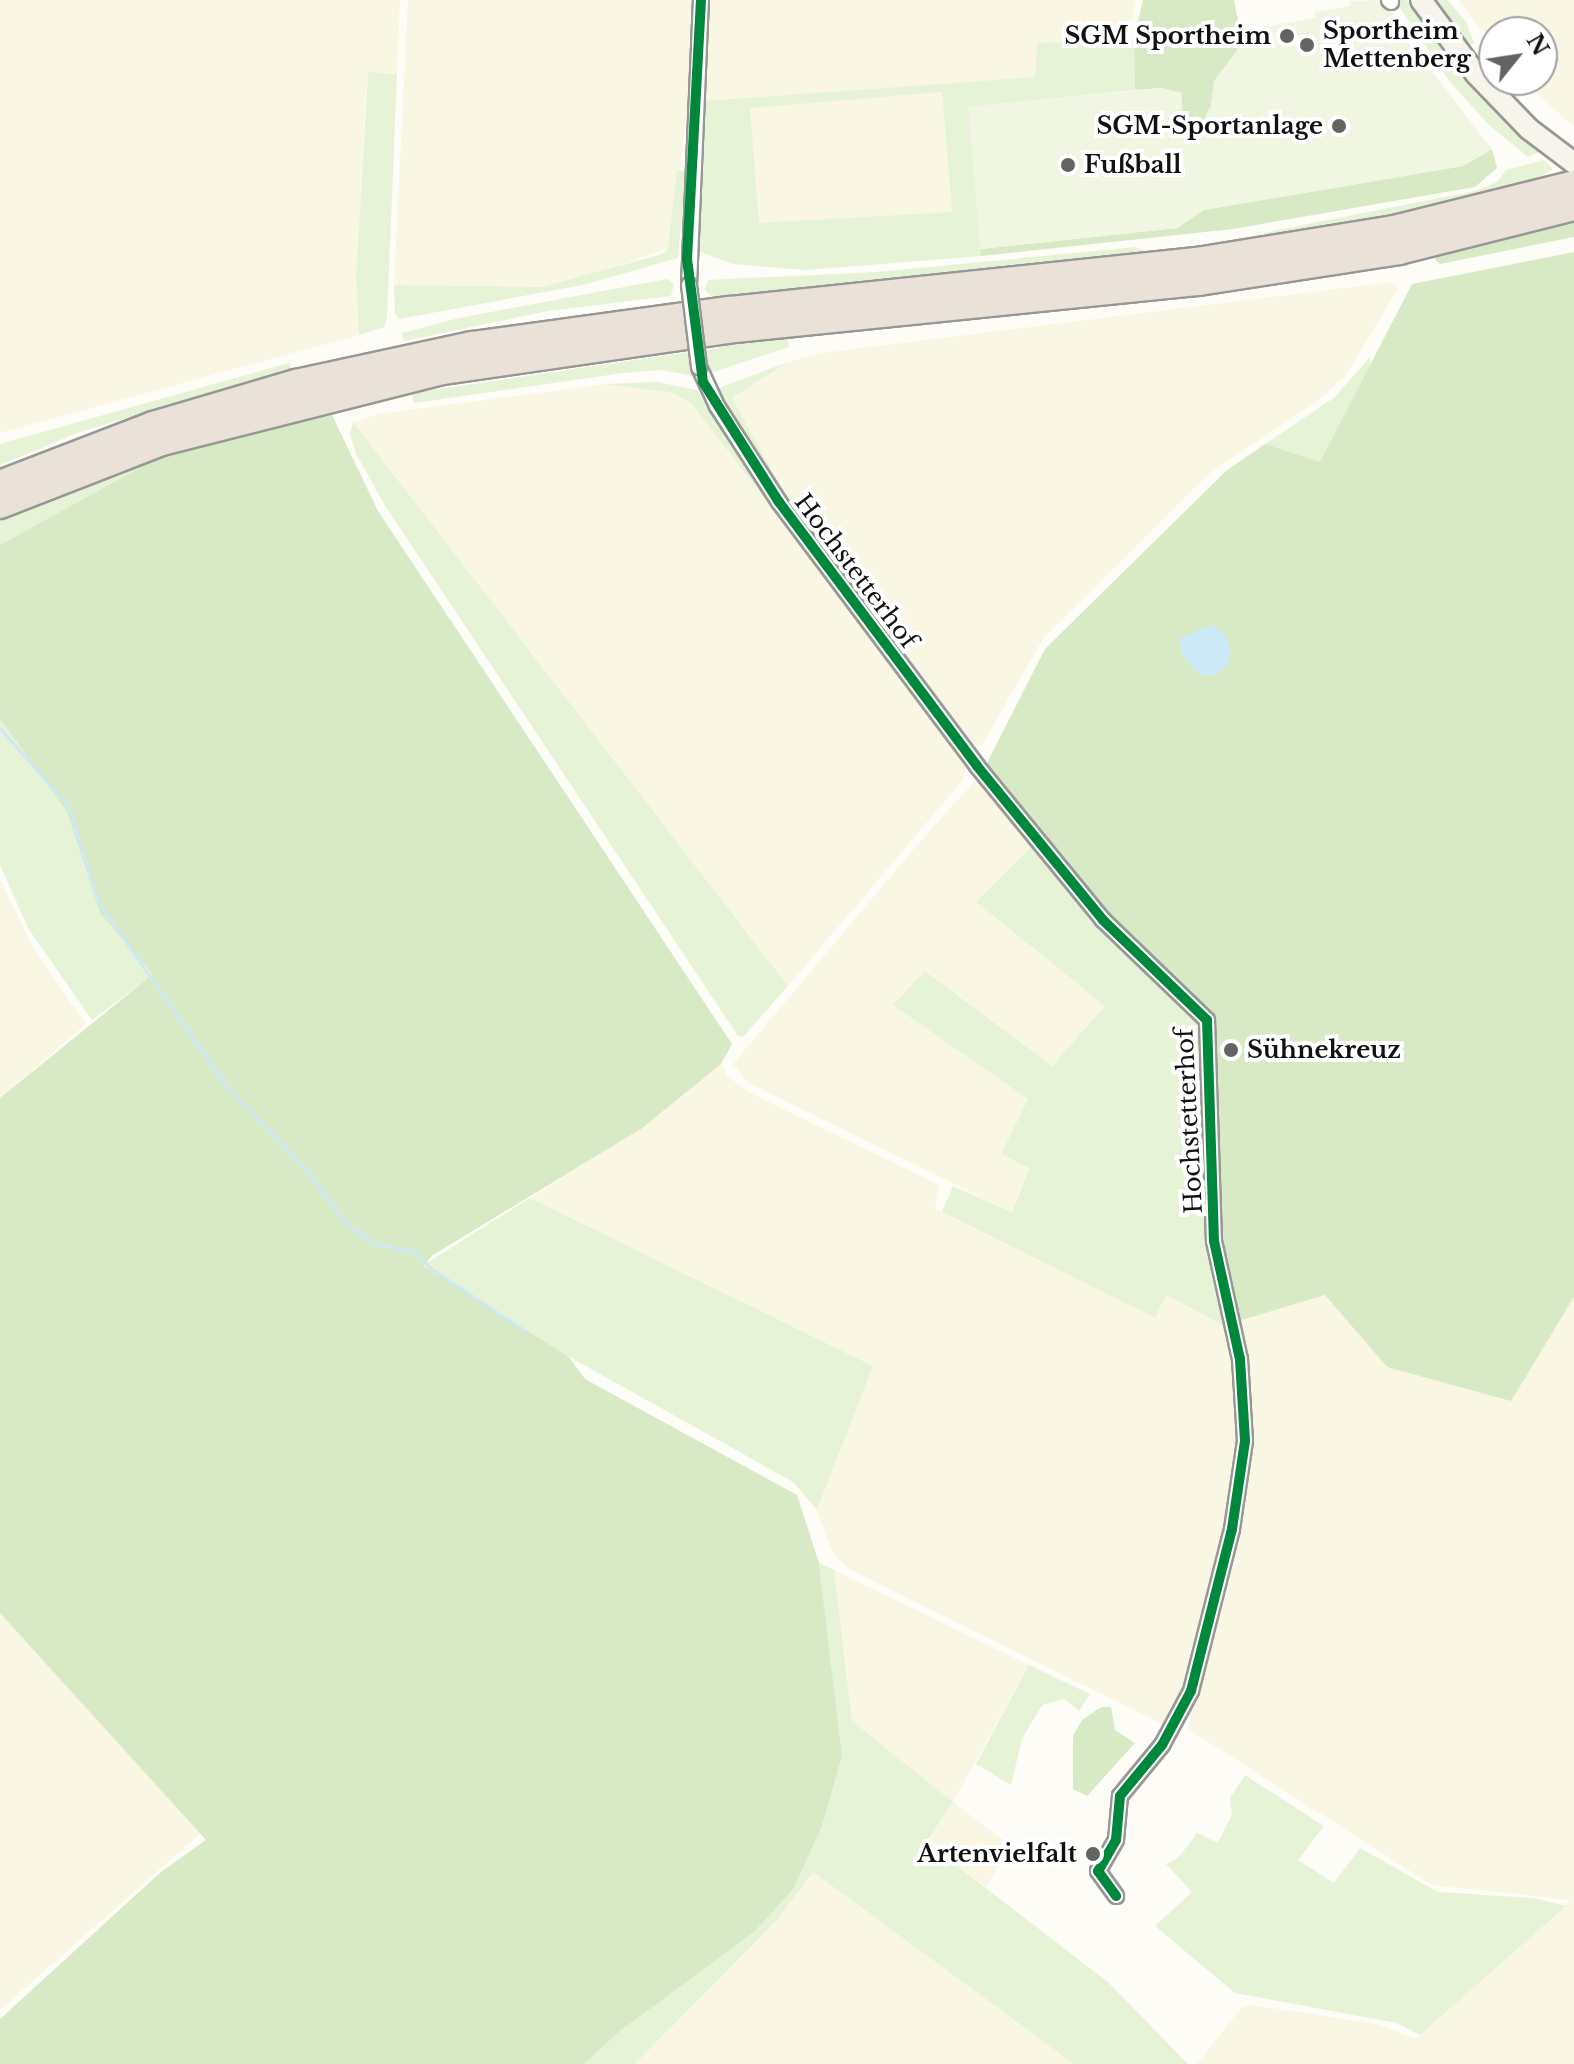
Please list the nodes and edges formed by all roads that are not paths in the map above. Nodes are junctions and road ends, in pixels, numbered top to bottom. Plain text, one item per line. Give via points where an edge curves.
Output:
1 (701, 0) edge
2 (1421, 0) edge
3 (1569, 160) edge
4 (1574, 184) edge
5 (1574, 207) edge
6 (0, 484) edge
7 (0, 505) edge
8 (1116, 1896) dead end

1 - 8 street, Hochstetterhof, bridge via 689,285 701,375 779,502 977,766 1103,920 1207,1020 1214,1241 1240,1359 1245,1441 1232,1529 1191,1691 1162,1745 1120,1796 1116,1840 1098,1871
2 - 3 main road via 1476,74
4 - 6 highway via 1394,229 1197,261 729,310 472,345 296,383 153,425
5 - 7 highway via 1399,251 1199,282 710,332 443,371 162,442

